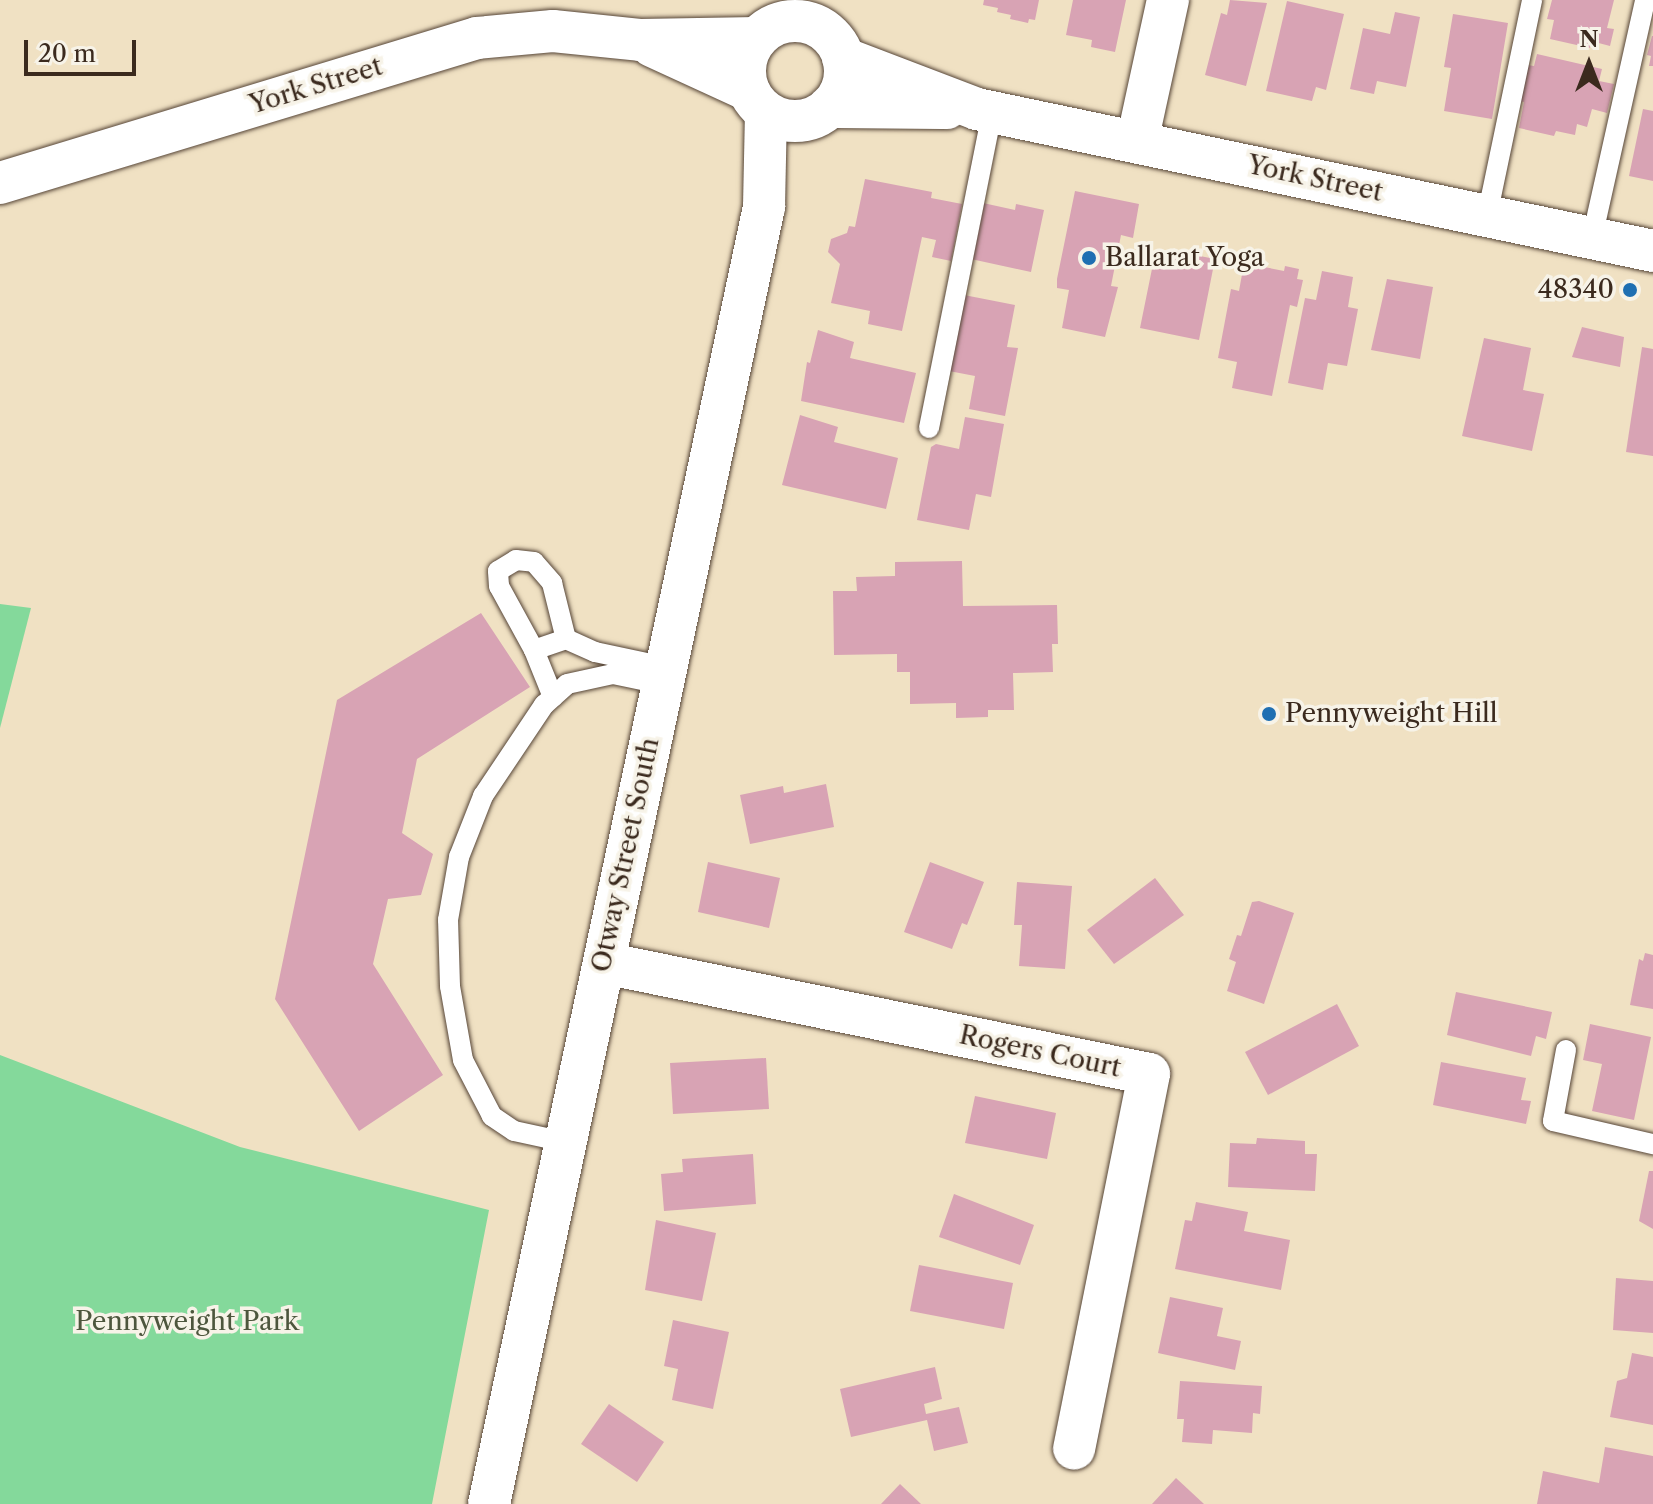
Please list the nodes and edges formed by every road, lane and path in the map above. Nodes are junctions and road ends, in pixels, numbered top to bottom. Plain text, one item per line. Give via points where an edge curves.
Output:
1 (1168, 0) edge
2 (1532, 0) edge
3 (1645, 0) edge
4 (773, 21) edge
5 (831, 30) edge
6 (640, 40) junction
7 (757, 102) junction
8 (984, 110) junction
9 (820, 113) junction
10 (1137, 142) junction
11 (0, 183) edge
12 (764, 207) junction
13 (1487, 216) junction
14 (1592, 238) junction
15 (1653, 251) edge
16 (929, 428) dead end
17 (566, 639) junction
18 (534, 650) junction
19 (663, 675) junction
20 (553, 697) junction
21 (604, 963) junction
22 (1566, 1050) dead end
23 (565, 1142) junction
24 (1653, 1144) edge
25 (1074, 1449) dead end
26 (489, 1504) edge

1 - 10 street
2 - 13 lane
3 - 14 lane
4 - 5 street via 801,21
4 - 6 street, York Street
4 - 7 street via 747,61
5 - 8 street, York Street
5 - 9 street via 843,86
6 - 7 street, York Street
6 - 11 street, York Street via 553,31 477,38
7 - 9 street via 795,122
7 - 12 street, Otway Street South
8 - 9 street, York Street
8 - 10 street, York Street
8 - 16 lane
9 - 12 street, Otway Street South
10 - 13 street, York Street
12 - 19 street, Otway Street South
13 - 14 street, York Street
14 - 15 street, York Street
17 - 18 lane
17 - 18 lane via 552,583 534,562 516,560 498,571 499,586
17 - 19 lane
18 - 20 lane
19 - 20 lane via 613,674 567,684
19 - 21 street, Otway Street South
20 - 23 lane via 483,796 459,857 448,920 450,986 463,1060 484,1102 492,1116 514,1131
21 - 23 street, Otway Street South
21 - 25 street, Rogers Court via 1149,1074
22 - 24 lane via 1553,1121
23 - 26 street, Otway Street South

